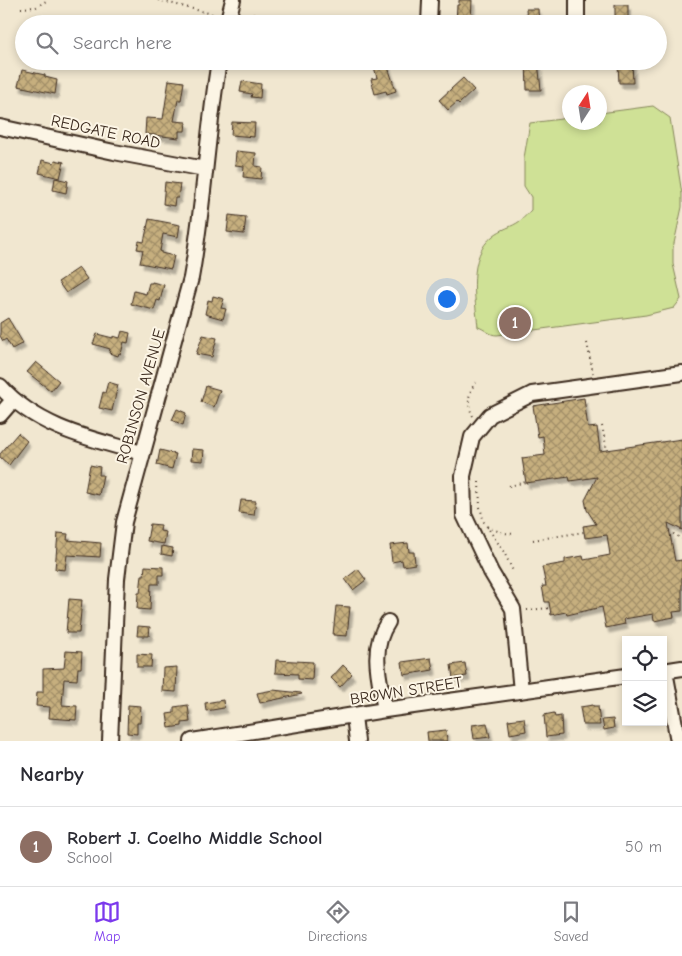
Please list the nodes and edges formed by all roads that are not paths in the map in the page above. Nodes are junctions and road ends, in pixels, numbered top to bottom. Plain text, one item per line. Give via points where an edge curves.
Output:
1 (233, 0) edge
2 (430, 0) edge
3 (577, 0) edge
4 (229, 15) edge
5 (429, 15) edge
6 (577, 15) edge
7 (218, 70) edge
8 (0, 127) edge
9 (205, 169) junction
10 (682, 373) edge
11 (0, 386) edge
12 (13, 400) junction
13 (0, 415) edge
14 (142, 453) junction
15 (388, 622) dead end
16 (682, 668) edge
17 (667, 670) edge
18 (622, 677) edge
19 (666, 681) edge
20 (521, 691) junction
21 (384, 710) junction
22 (354, 716) junction
23 (110, 741) edge
24 (192, 741) edge
25 (357, 741) edge
26 (678, 741) edge

1 - 4 street
2 - 5 street
3 - 6 street
7 - 9 street, ROBINSON AVENUE
8 - 9 street, REDGATE ROAD
9 - 14 street, ROBINSON AVENUE via 191,278
10 - 20 street via 532,394 490,415 472,437 463,476 464,515 513,609
11 - 12 street
12 - 13 street
12 - 14 street via 56,427
14 - 23 street, ROBINSON AVENUE via 124,522 119,559
15 - 21 street via 380,636 377,652
16 - 17 street
18 - 20 street, BROWN STREET
19 - 26 street
20 - 21 street, BROWN STREET
21 - 22 street, BROWN STREET
22 - 24 street, BROWN STREET
22 - 25 street

